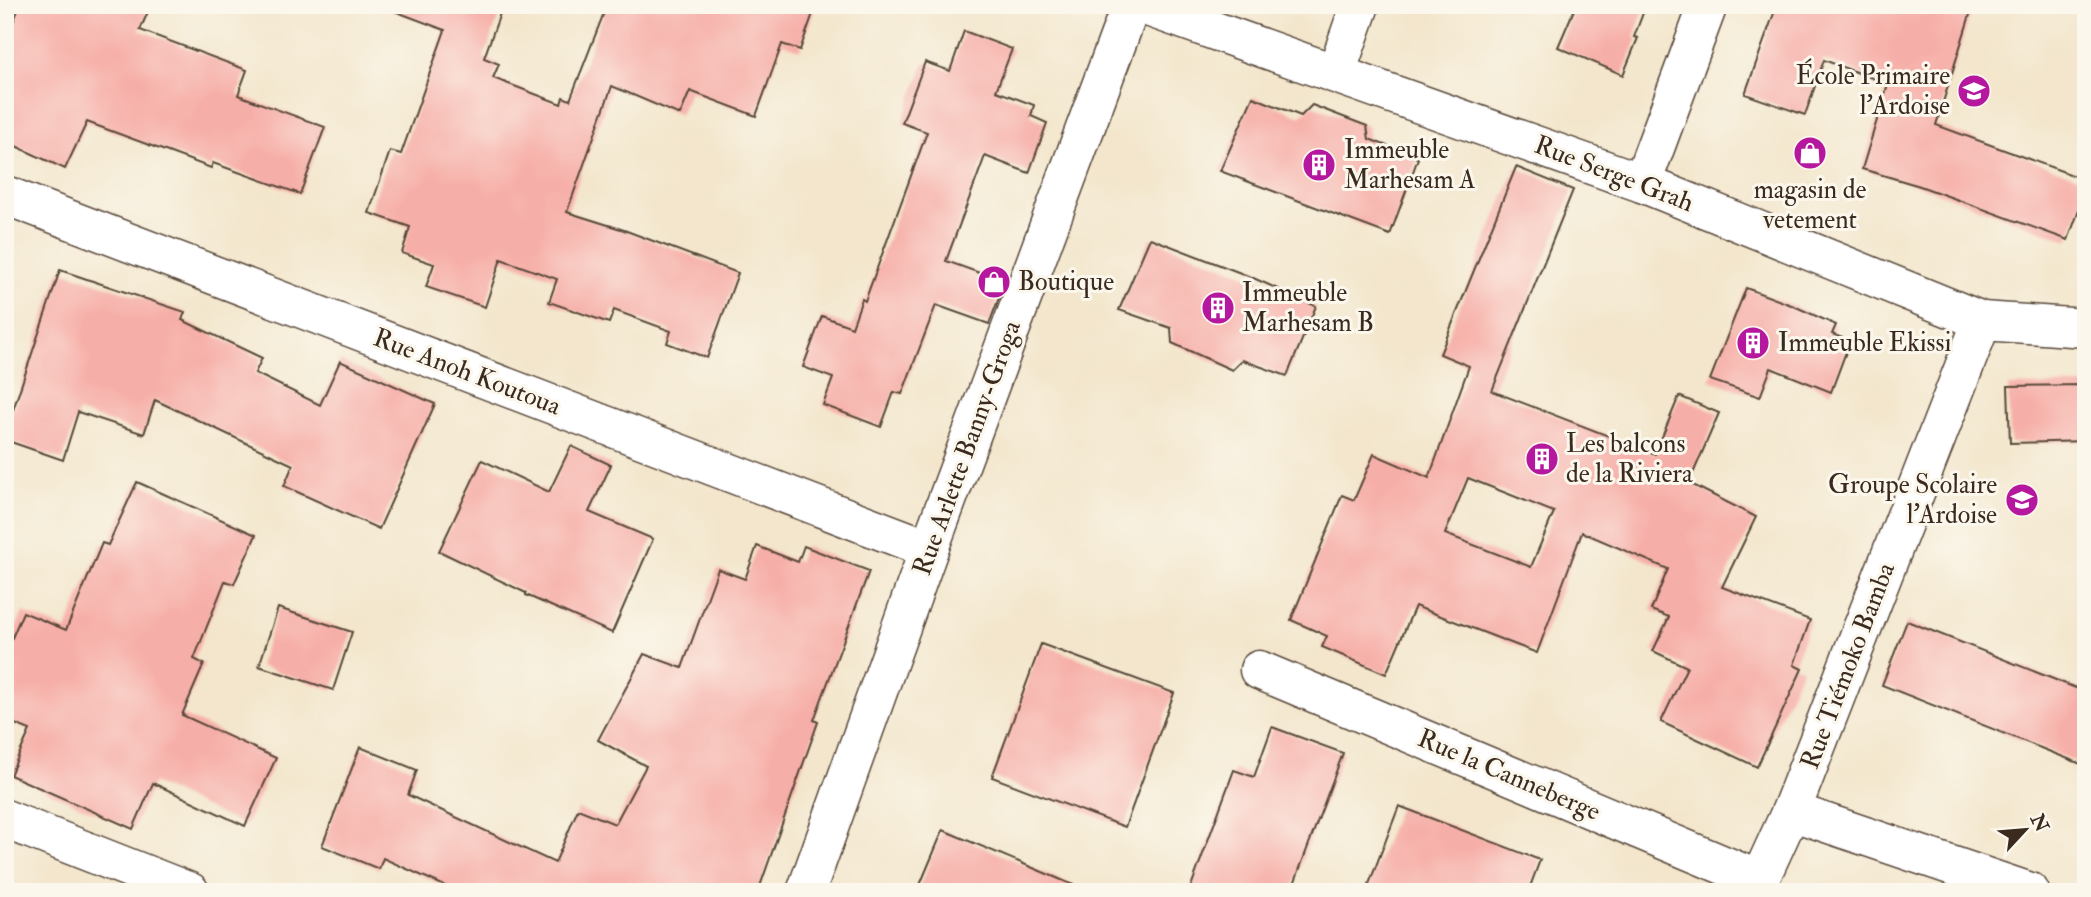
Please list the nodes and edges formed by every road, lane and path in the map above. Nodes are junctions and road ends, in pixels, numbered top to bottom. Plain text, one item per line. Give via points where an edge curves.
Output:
1 (1131, 5) edge
2 (1142, 5) edge
3 (1360, 5) edge
4 (1708, 5) edge
5 (1336, 73) junction
6 (1642, 183) junction
7 (5, 195) edge
8 (1982, 321) junction
9 (2086, 328) edge
10 (929, 550) junction
11 (1259, 670) dead end
12 (1791, 811) junction
13 (5, 820) edge
14 (1756, 886) edge
15 (190, 892) edge
16 (806, 892) edge
17 (2030, 892) edge

1 - 10 street, Rue Arlette Banny-Groga
2 - 5 street, Rue Serge Grah
3 - 5 street
4 - 6 street
5 - 6 street, Rue Serge Grah
6 - 8 street, Rue Serge Grah
7 - 10 street, Rue Anoh Koutoua
8 - 9 street, Rue Serge Grah
8 - 12 street, Rue Tiémoko Bamba
10 - 16 street, Rue Arlette Banny-Groga
11 - 14 street, Rue la Canneberge
12 - 14 street, Rue Tiémoko Bamba
12 - 17 street
13 - 15 street

